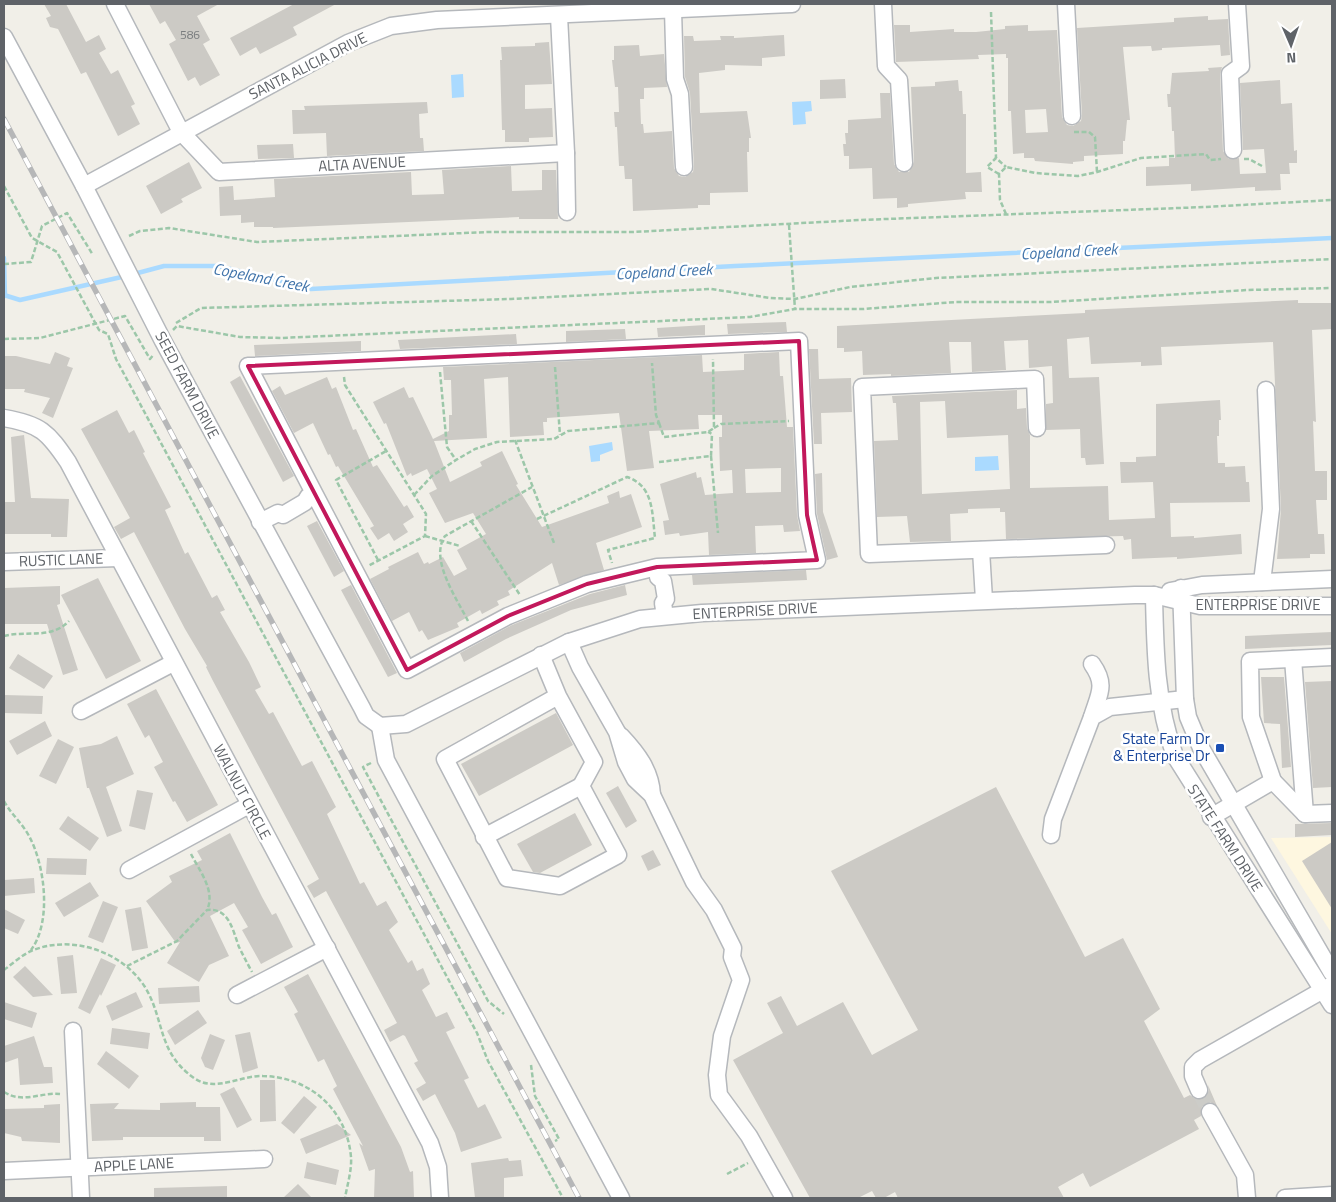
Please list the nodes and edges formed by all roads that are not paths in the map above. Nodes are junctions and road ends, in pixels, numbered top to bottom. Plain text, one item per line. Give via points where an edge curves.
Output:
1 (115, 4) edge
2 (775, 4) edge
3 (792, 4) edge
4 (883, 4) edge
5 (1066, 4) edge
6 (1237, 4) edge
7 (673, 10) junction
8 (559, 16) junction
9 (4, 37) edge
10 (1072, 116) road end
11 (181, 132) junction
12 (566, 153) junction
13 (1234, 156) road end
14 (904, 163) dead end
15 (684, 167) dead end
16 (84, 186) junction
17 (567, 212) dead end
18 (1266, 390) dead end
19 (4, 418) edge
20 (1037, 428) dead end
21 (311, 495) junction
22 (260, 522) junction
23 (1106, 544) dead end
24 (981, 550) junction
25 (118, 558) junction
26 (4, 562) edge
27 (657, 572) junction
28 (1332, 579) edge
29 (1262, 582) junction
30 (1154, 595) junction
31 (1181, 596) junction
32 (984, 600) junction
33 (1332, 606) edge
34 (664, 609) junction
35 (569, 642) junction
36 (540, 655) junction
37 (1332, 657) edge
38 (1293, 659) junction
39 (173, 663) junction
40 (1092, 664) dead end
41 (558, 696) junction
42 (1185, 699) junction
43 (1161, 702) junction
44 (81, 711) dead end
45 (1092, 717) junction
46 (380, 726) junction
47 (1273, 781) junction
48 (580, 786) junction
49 (1233, 804) junction
50 (250, 805) junction
51 (1332, 813) edge
52 (1305, 814) junction
53 (1211, 817) junction
54 (1051, 835) dead end
55 (484, 837) junction
56 (129, 870) dead end
57 (327, 948) junction
58 (1332, 973) edge
59 (1328, 988) edge
60 (237, 995) dead end
61 (1332, 1005) edge
62 (73, 1031) dead end
63 (1199, 1090) tunnel mouth
64 (1210, 1112) tunnel mouth
65 (264, 1159) dead end
66 (80, 1168) junction
67 (4, 1171) edge
68 (1332, 1195) edge
69 (81, 1198) edge
70 (440, 1198) edge
71 (621, 1198) edge
72 (784, 1198) edge
73 (1247, 1198) edge
74 (1285, 1198) edge

1 - 11 street, ALTA AVENUE
2 - 3 street, SANTA ALICIA DRIVE
2 - 7 street, SANTA ALICIA DRIVE
4 - 14 street via 886,66 899,80
5 - 10 street
6 - 13 street via 1241,66 1230,74
7 - 8 street, SANTA ALICIA DRIVE
7 - 15 street
8 - 11 street, SANTA ALICIA DRIVE via 437,20 391,26 348,43
8 - 12 street
9 - 16 street, SEED FARM DRIVE
11 - 12 street, ALTA AVENUE via 219,172
11 - 16 street, SANTA ALICIA DRIVE
12 - 17 street
16 - 22 street, SEED FARM DRIVE
18 - 29 street via 1271,509
19 - 25 street, WALNUT CIRCLE via 26,422 52,437
20 - 24 street via 1035,380 862,387 869,554
21 - 22 street via 302,493 280,505 278,513
21 - 27 street via 407,670 529,608 587,584
21 - 27 street via 248,366 799,341 807,515 817,560
22 - 46 street, SEED FARM DRIVE via 366,716
23 - 24 street
24 - 32 street
25 - 26 street, RUSTIC LANE
25 - 39 street, WALNUT CIRCLE
27 - 34 street via 654,583
28 - 29 street, ENTERPRISE DRIVE
29 - 31 street, ENTERPRISE DRIVE
30 - 31 street, ENTERPRISE DRIVE
30 - 32 street, ENTERPRISE DRIVE
30 - 43 street, STATE FARM DRIVE
31 - 33 street, ENTERPRISE DRIVE via 1200,606
31 - 42 street, STATE FARM DRIVE
32 - 34 street, ENTERPRISE DRIVE
34 - 35 street, ENTERPRISE DRIVE
35 - 36 street, ENTERPRISE DRIVE
35 - 72 street via 617,732 639,757 651,782 652,795 694,882 714,910 732,948 741,980 722,1036 717,1075 719,1095 749,1136
36 - 41 street
36 - 46 street, ENTERPRISE DRIVE via 406,724
37 - 38 street
38 - 47 street via 1250,661 1250,717
38 - 52 street
39 - 44 street
39 - 50 street, WALNUT CIRCLE
40 - 45 street via 1102,681
41 - 48 street via 594,762
41 - 55 street via 445,759
42 - 43 street
42 - 49 street, STATE FARM DRIVE via 1200,748
43 - 45 street via 1110,707
43 - 53 street, STATE FARM DRIVE via 1165,729 1175,756
45 - 54 street via 1053,819
46 - 71 street via 386,760
47 - 49 street
47 - 52 street
48 - 55 street
48 - 55 street via 618,855 560,886 507,878
49 - 53 street
49 - 58 street, STATE FARM DRIVE
50 - 56 street
50 - 57 street, WALNUT CIRCLE
51 - 52 street
53 - 59 street, STATE FARM DRIVE
57 - 60 street
57 - 70 street, WALNUT CIRCLE via 430,1143 438,1167
59 - 61 street, STATE FARM DRIVE
59 - 63 street via 1200,1060 1193,1067
62 - 66 street
64 - 73 street via 1245,1175
65 - 66 street, APPLE LANE
66 - 67 street, APPLE LANE
66 - 69 street
68 - 74 street

